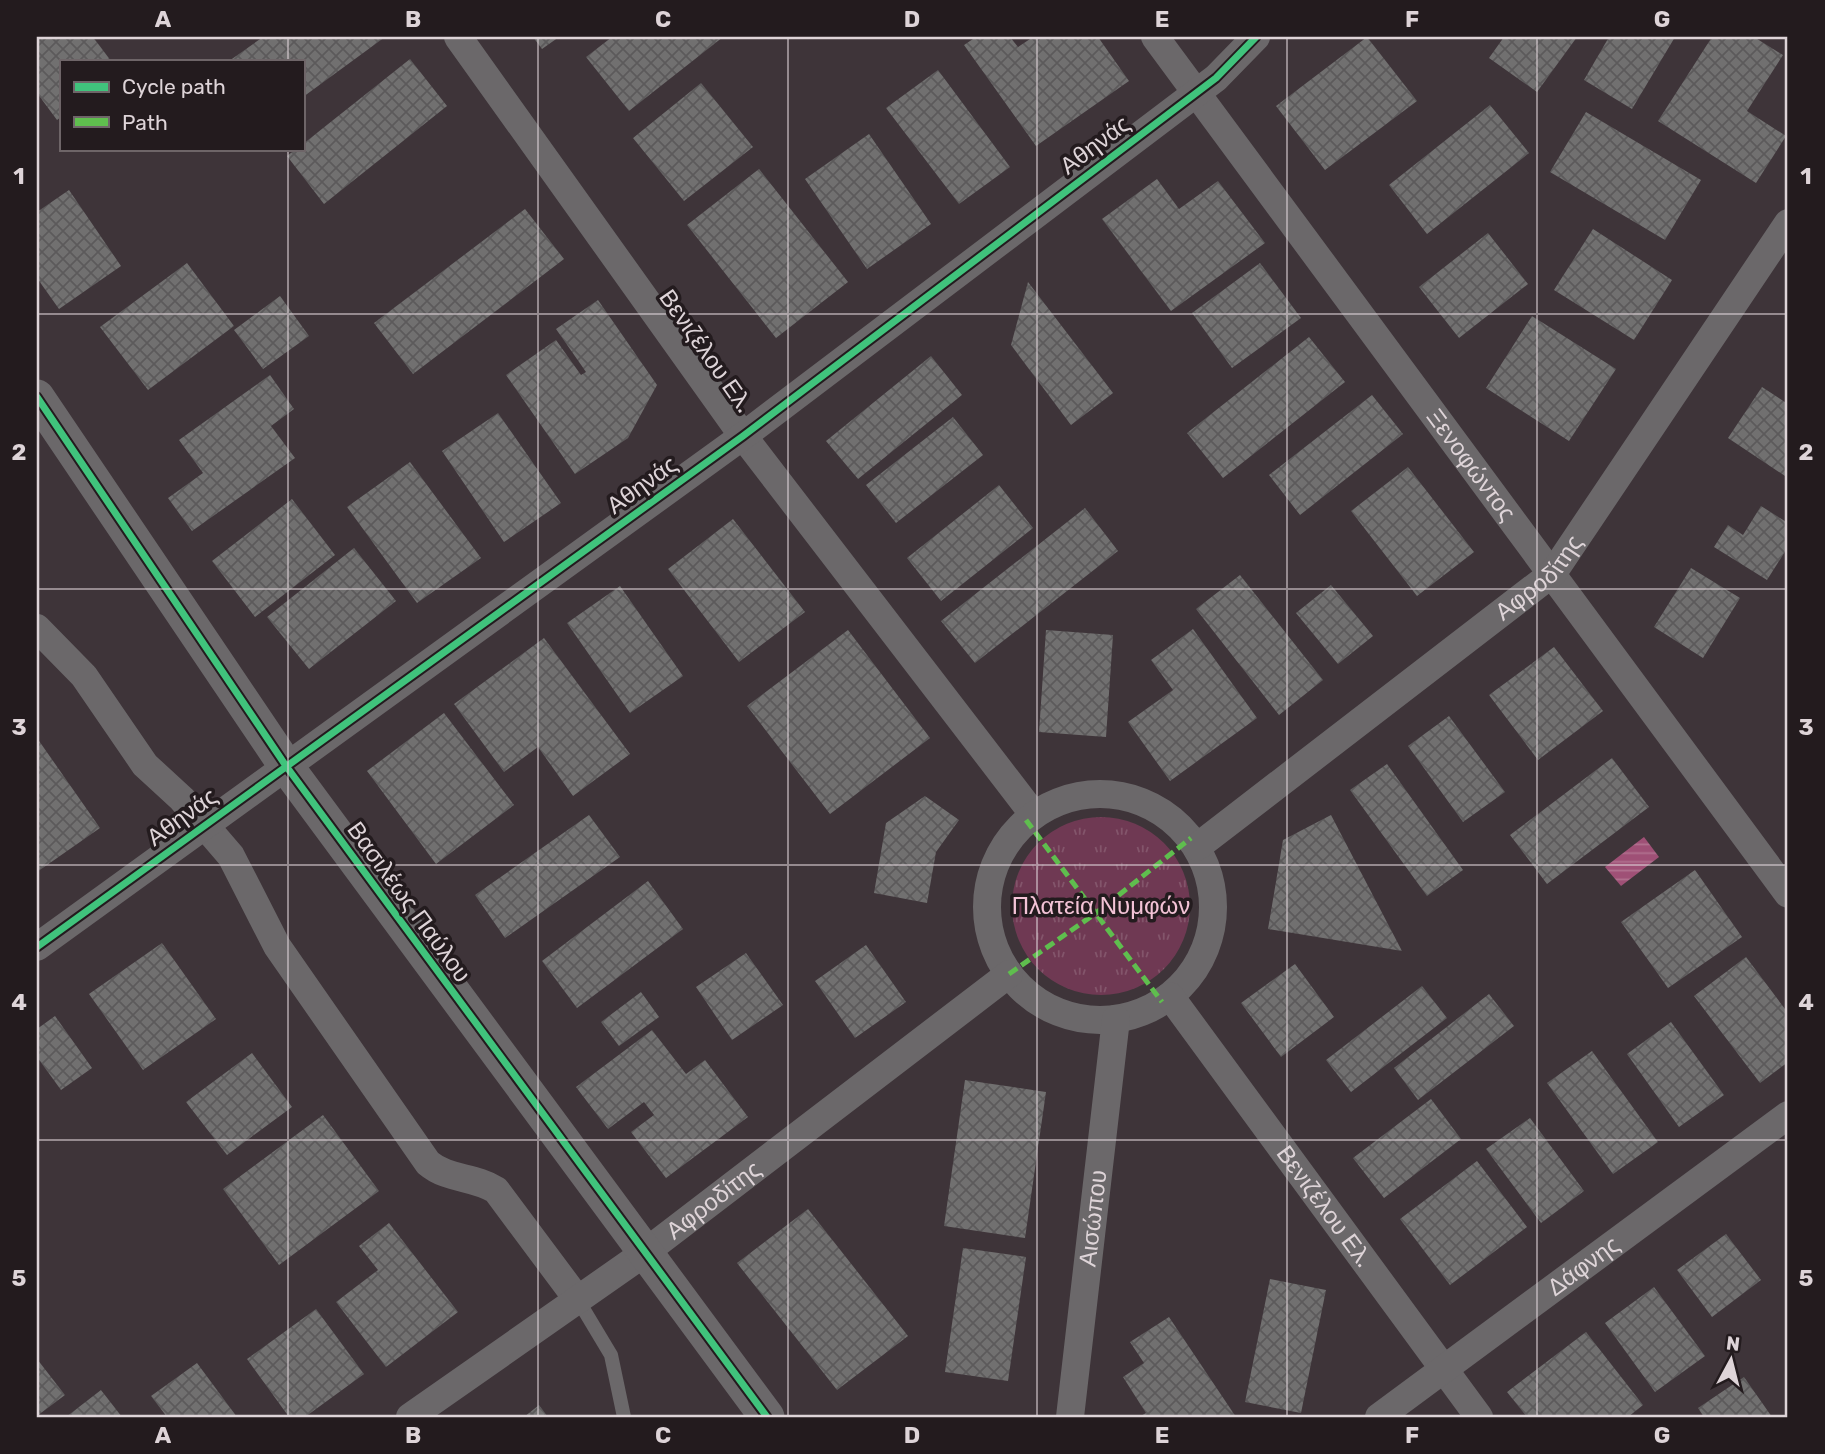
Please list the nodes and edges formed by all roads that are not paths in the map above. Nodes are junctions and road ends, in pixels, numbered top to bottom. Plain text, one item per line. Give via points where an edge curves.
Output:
1 (458, 37) edge
2 (1155, 37) edge
3 (1256, 37) edge
4 (1197, 92) junction
5 (1788, 223) edge
6 (37, 397) edge
7 (743, 436) junction
8 (1553, 573) junction
9 (37, 628) edge
10 (286, 766) junction
11 (1034, 815) junction
12 (205, 824) junction
13 (1197, 847) junction
14 (1788, 894) edge
15 (37, 947) edge
16 (1009, 974) junction
17 (1170, 996) junction
18 (1115, 1019) junction
19 (1788, 1115) edge
20 (643, 1254) junction
21 (578, 1300) junction
22 (1444, 1371) junction
23 (410, 1417) edge
24 (624, 1417) edge
25 (766, 1417) edge
26 (1070, 1417) edge
27 (1379, 1417) edge
28 (1479, 1417) edge

1 - 7 street, Βενιζέλου Ελ.
2 - 4 street, Ξενοφώντος
3 - 4 street, Αθηνάς
4 - 7 street, Αθηνάς
4 - 8 street, Ξενοφώντος
5 - 8 street, Αφροδίτης
6 - 10 street, Βασιλέως Παύλου
7 - 10 street, Αθηνάς
7 - 11 street, Βενιζέλου Ελ.
8 - 13 street, Αφροδίτης
8 - 14 street, Ξενοφώντος
9 - 12 street via 83,676 145,765
10 - 12 street, Αθηνάς
10 - 20 street, Βασιλέως Παύλου
11 - 13 street via 1065,799 1099,793 1134,799 1165,814
11 - 16 street via 1004,846 990,877 986,911 993,945
12 - 15 street, Αθηνάς
12 - 21 street via 247,882 277,946 428,1163 441,1174 486,1183 496,1190
13 - 17 street via 1212,886 1212,927 1198,965
16 - 18 street via 1030,996 1056,1012
16 - 20 street, Αφροδίτης
17 - 18 street
17 - 22 street, Βενιζέλου Ελ.
18 - 26 street, Αισώπου
19 - 22 street, Δάφνης
20 - 21 street, Αφροδίτης
20 - 25 street, Βασιλέως Παύλου
21 - 23 street, Αφροδίτης
21 - 24 lane via 611,1355
22 - 27 street, Δάφνης
22 - 28 street, Βενιζέλου Ελ.

